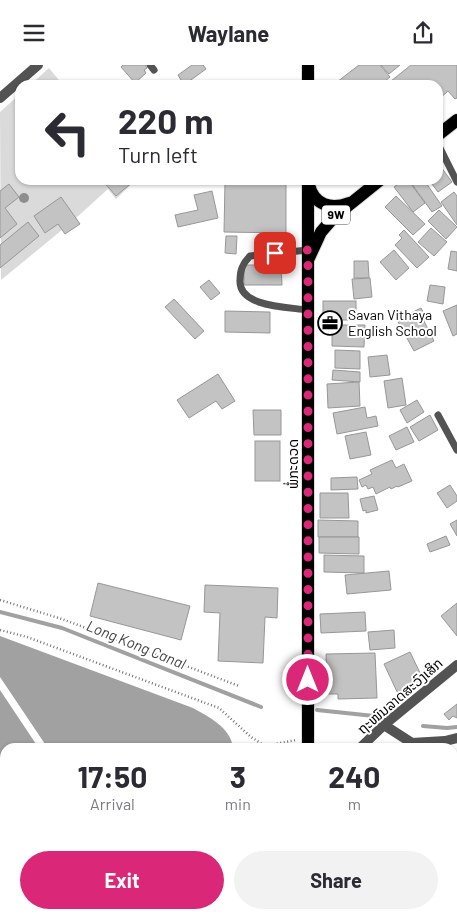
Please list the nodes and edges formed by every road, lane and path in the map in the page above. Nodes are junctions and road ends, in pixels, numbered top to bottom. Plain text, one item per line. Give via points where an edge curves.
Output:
1 (38, 65) edge
2 (308, 65) edge
3 (21, 80) edge
4 (308, 80) edge
5 (15, 85) edge
6 (0, 98) edge
7 (457, 120) edge
8 (443, 131) edge
9 (443, 154) edge
10 (457, 181) edge
11 (308, 185) edge
12 (309, 185) edge
13 (374, 185) edge
14 (351, 203) junction
15 (308, 257) junction
16 (307, 310) junction
17 (438, 415) dead end
18 (457, 450) edge
19 (0, 600) edge
20 (0, 630) edge
21 (457, 665) edge
22 (239, 686) dead end
23 (384, 725) junction
24 (457, 738) edge
25 (259, 743) edge
26 (308, 743) edge
27 (365, 743) edge
28 (411, 743) edge
29 (430, 743) edge

1 - 3 street
2 - 4 main road
5 - 6 street
7 - 8 main road
9 - 10 lane
11 - 15 main road, ພໍ່ກະດວດ
12 - 14 main road via 312,195 325,205 334,207
13 - 14 main road, 9W
14 - 15 main road, 9W via 321,232
15 - 16 main road, ພໍ່ກະດວດ
15 - 16 lane via 250,256 240,271 240,288 256,302
16 - 26 main road, ພໍ່ກະດວດ
17 - 18 lane
19 - 22 path via 62,619
20 - 25 path via 27,637 218,708
21 - 23 street, ຖະໜົນລາດສະວົງເສິກ
23 - 27 street, ຖະໜົນລາດສະວົງເສິກ
23 - 28 street
24 - 29 street

